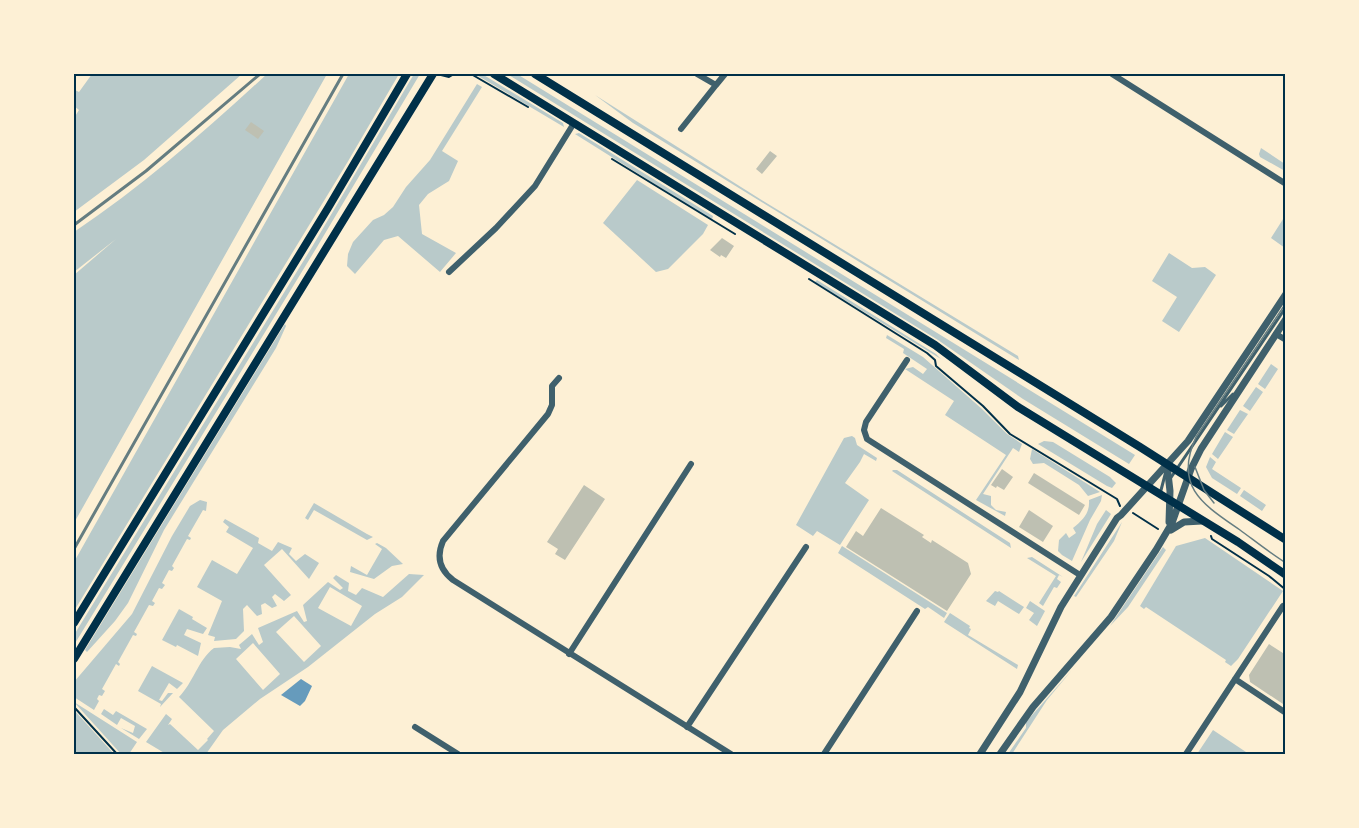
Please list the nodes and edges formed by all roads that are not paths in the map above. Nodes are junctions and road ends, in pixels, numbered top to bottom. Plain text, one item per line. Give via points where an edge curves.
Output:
1 (407, 74) edge
2 (433, 74) edge
3 (494, 74) edge
4 (535, 74) edge
5 (698, 74) edge
6 (725, 74) edge
7 (1112, 74) edge
8 (716, 86) junction
9 (574, 123) junction
10 (681, 129) dead end
11 (1286, 184) edge
12 (449, 272) dead end
13 (1286, 294) edge
14 (1286, 308) edge
15 (1286, 319) edge
16 (1276, 334) junction
17 (1286, 340) edge
18 (907, 360) dead end
19 (559, 378) dead end
20 (1244, 383) junction
21 (1216, 412) junction
22 (691, 464) dead end
23 (1167, 465) junction
24 (1176, 470) junction
25 (1188, 478) junction
26 (1169, 481) junction
27 (1147, 488) junction
28 (1160, 495) junction
29 (1174, 505) junction
30 (1202, 521) junction
31 (1167, 534) junction
32 (1286, 540) edge
33 (806, 547) dead end
34 (1080, 575) junction
35 (1286, 575) edge
36 (1283, 606) dead end
37 (917, 611) dead end
38 (74, 623) edge
39 (569, 654) junction
40 (74, 659) edge
41 (1235, 679) junction
42 (1286, 713) edge
43 (415, 727) dead end
44 (687, 727) junction
45 (458, 754) edge
46 (731, 754) edge
47 (824, 754) edge
48 (980, 754) edge
49 (1000, 754) edge
50 (1186, 754) edge

1 - 38 main road
2 - 40 main road
3 - 9 main road
4 - 23 main road
5 - 8 street
6 - 8 street
7 - 11 street
8 - 10 street
9 - 12 street via 535,186
9 - 27 main road via 935,345 1018,407
13 - 23 street via 1188,441
14 - 21 lane
15 - 16 street
16 - 17 street
16 - 20 street
18 - 34 street via 866,422 867,439
19 - 39 street via 552,386 548,414 447,535 439,555 443,571 453,580
20 - 21 lane
20 - 25 street via 1201,449
21 - 24 lane
22 - 39 street
23 - 24 main road
23 - 26 street
23 - 27 street
23 - 28 lane
24 - 25 main road
24 - 26 lane
25 - 29 street
25 - 32 main road
26 - 28 lane
26 - 29 street
27 - 28 main road
27 - 34 street via 1117,518
28 - 29 main road
29 - 30 main road
29 - 31 street
30 - 31 street via 1178,524
30 - 35 main road
31 - 49 street via 1111,617 1033,707
33 - 44 street
34 - 48 street via 1020,692
36 - 41 street
37 - 47 street
39 - 44 street
41 - 42 street
41 - 50 street
43 - 45 street
44 - 46 street

